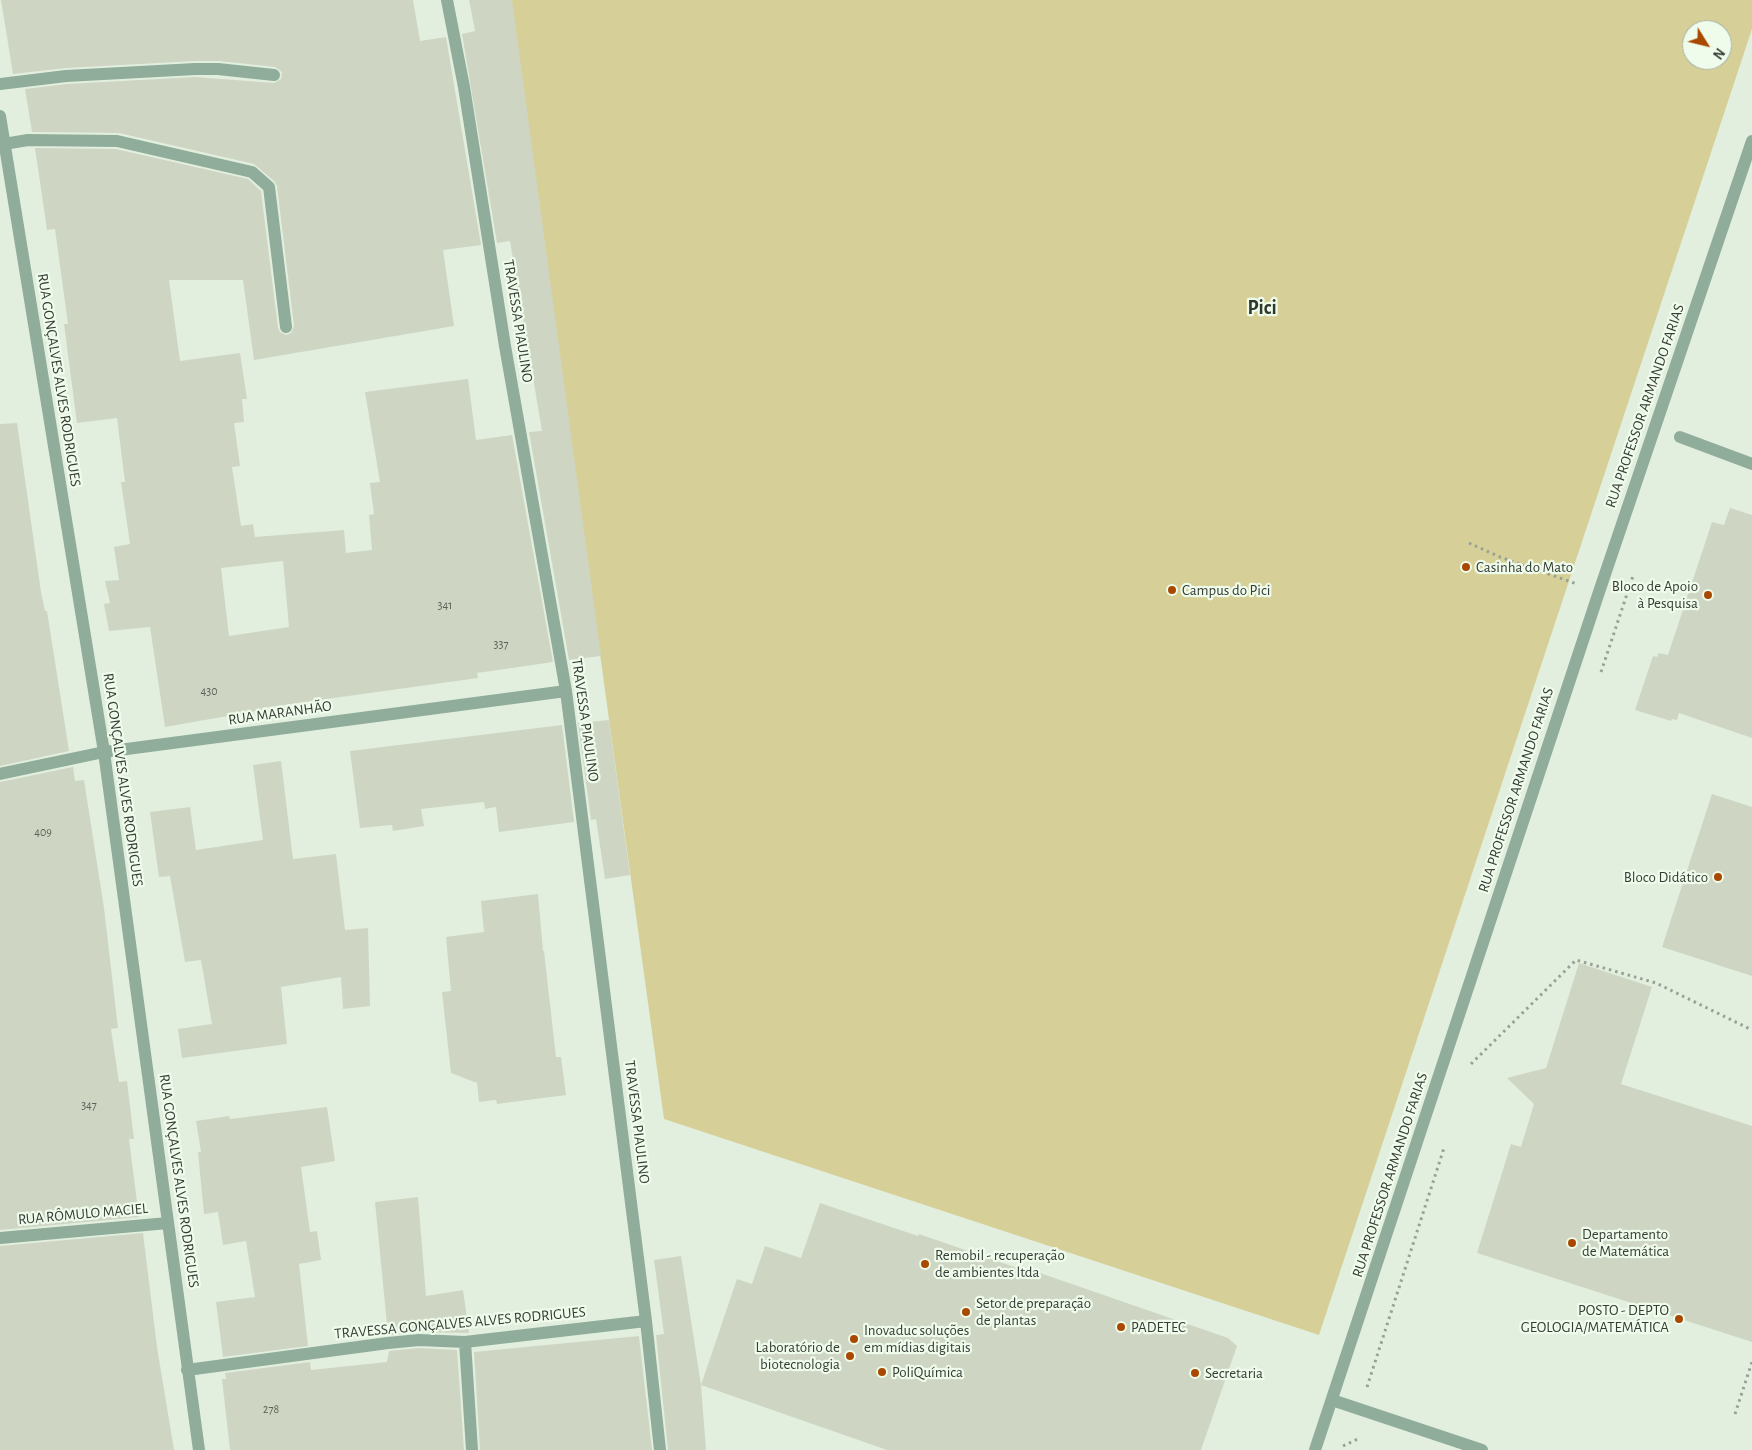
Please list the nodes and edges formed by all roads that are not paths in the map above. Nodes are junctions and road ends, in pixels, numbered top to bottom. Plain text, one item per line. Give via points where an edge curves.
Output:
1 (447, 0) edge
2 (274, 75) dead end
3 (0, 84) edge
4 (0, 116) edge
5 (1752, 141) edge
6 (4, 144) junction
7 (286, 327) dead end
8 (1680, 437) dead end
9 (1752, 464) edge
10 (566, 691) junction
11 (104, 752) junction
12 (0, 774) edge
13 (168, 1223) junction
14 (0, 1238) edge
15 (646, 1321) junction
16 (465, 1342) junction
17 (187, 1370) junction
18 (1332, 1400) junction
19 (200, 1450) edge
20 (472, 1450) edge
21 (660, 1450) edge
22 (1316, 1450) edge
23 (1482, 1450) edge

1 - 10 street, TRAVESSA PIAULINO
2 - 3 street via 195,69 66,76
4 - 6 street, RUA GONÇALVES ALVES RODRIGUES
5 - 18 street, RUA PROFESSOR ARMANDO FARIAS
6 - 7 street via 37,140 117,141 252,172 269,186
6 - 11 street, RUA GONÇALVES ALVES RODRIGUES
8 - 9 street
10 - 11 street, RUA MARANHÃO
10 - 15 street, TRAVESSA PIAULINO
11 - 12 street, RUA MARANHÃO
11 - 13 street, RUA GONÇALVES ALVES RODRIGUES
13 - 14 street, RUA RÔMULO MACIEL
13 - 17 street, RUA GONÇALVES ALVES RODRIGUES
15 - 16 street, TRAVESSA GONÇALVES ALVES RODRIGUES
15 - 21 street, TRAVESSA PIAULINO
16 - 17 street, TRAVESSA GONÇALVES ALVES RODRIGUES via 419,1340 388,1343
16 - 20 street
17 - 19 street, RUA GONÇALVES ALVES RODRIGUES
18 - 22 street, RUA PROFESSOR ARMANDO FARIAS
18 - 23 street

